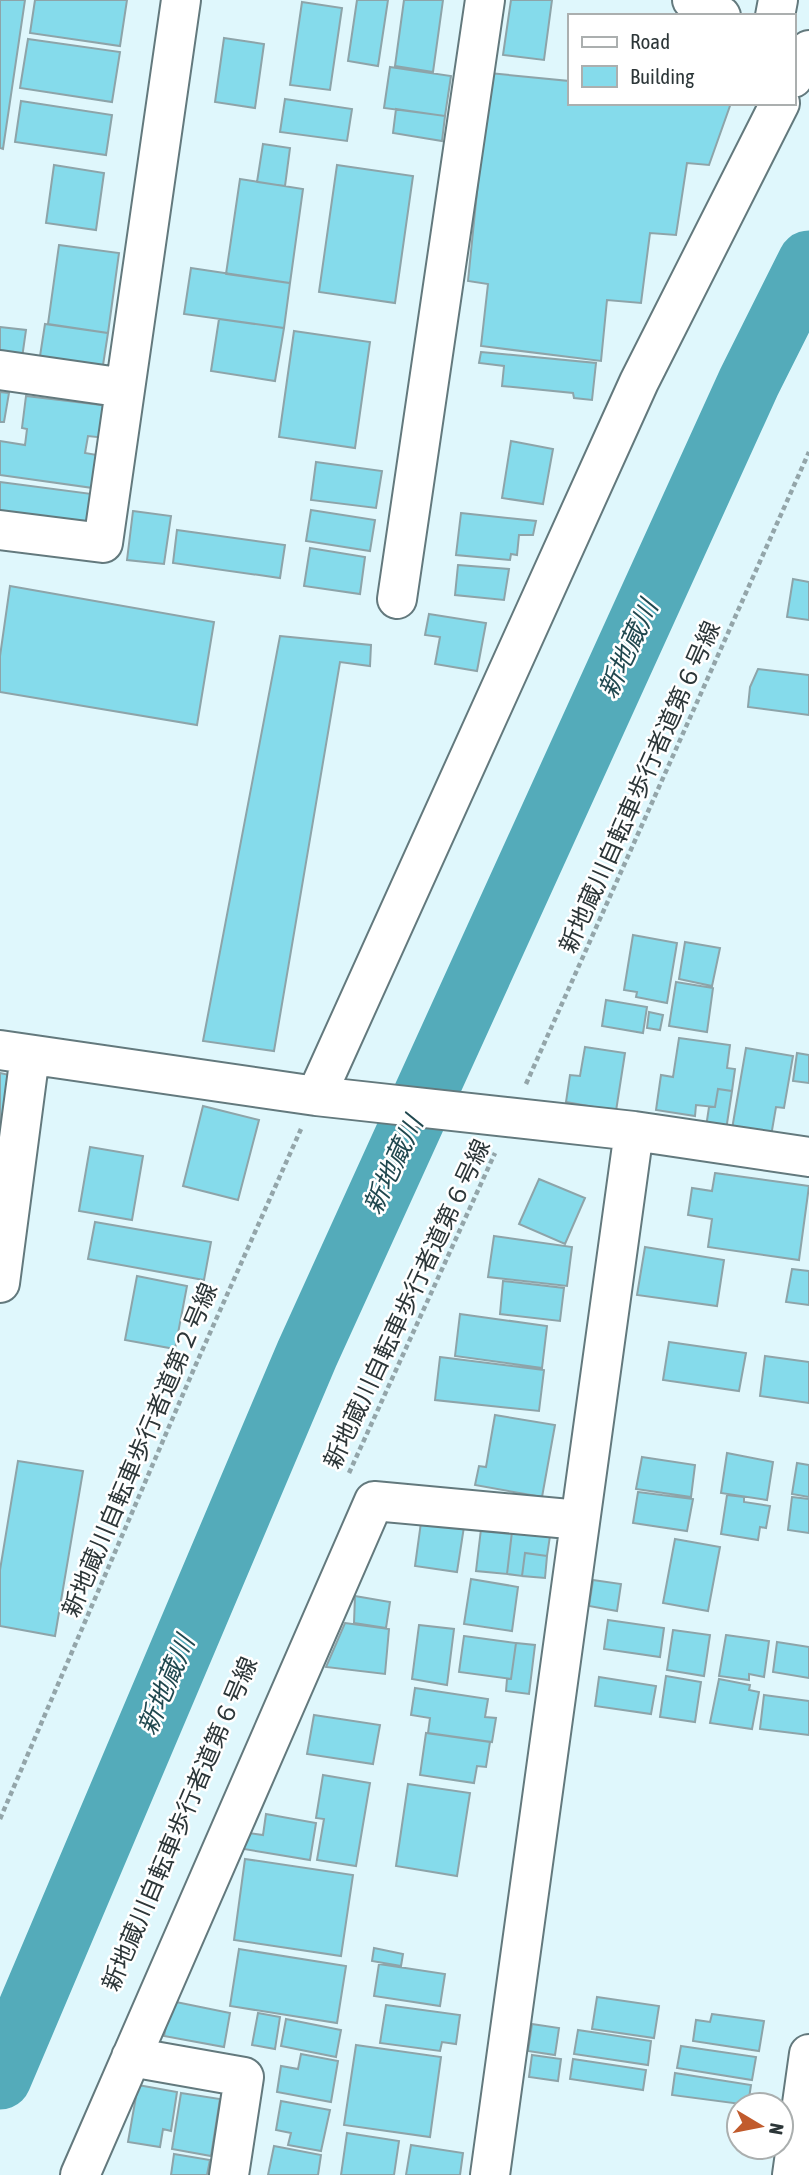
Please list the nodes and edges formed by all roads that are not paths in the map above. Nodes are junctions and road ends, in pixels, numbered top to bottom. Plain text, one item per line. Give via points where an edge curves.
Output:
1 (181, 0) edge
2 (485, 0) edge
3 (692, 0) edge
4 (717, 14) edge
5 (779, 105) edge
6 (0, 370) edge
7 (125, 388) junction
8 (0, 530) edge
9 (397, 598) dead end
10 (15, 1053) edge
11 (316, 1096) junction
12 (634, 1131) junction
13 (809, 1157) edge
14 (0, 1283) edge
15 (580, 1520) junction
16 (809, 2054) edge
17 (131, 2057) junction
18 (80, 2175) edge
19 (229, 2175) edge
20 (490, 2175) edge
21 (792, 2175) edge

1 - 7 street
2 - 9 street
3 - 4 street
5 - 11 street via 639,382
6 - 7 street
7 - 8 street via 103,543
10 - 11 street
10 - 14 street
11 - 12 street
12 - 13 street
12 - 15 street
15 - 17 street via 373,1501
15 - 20 street
16 - 21 street
17 - 18 street
17 - 19 street via 244,2077

